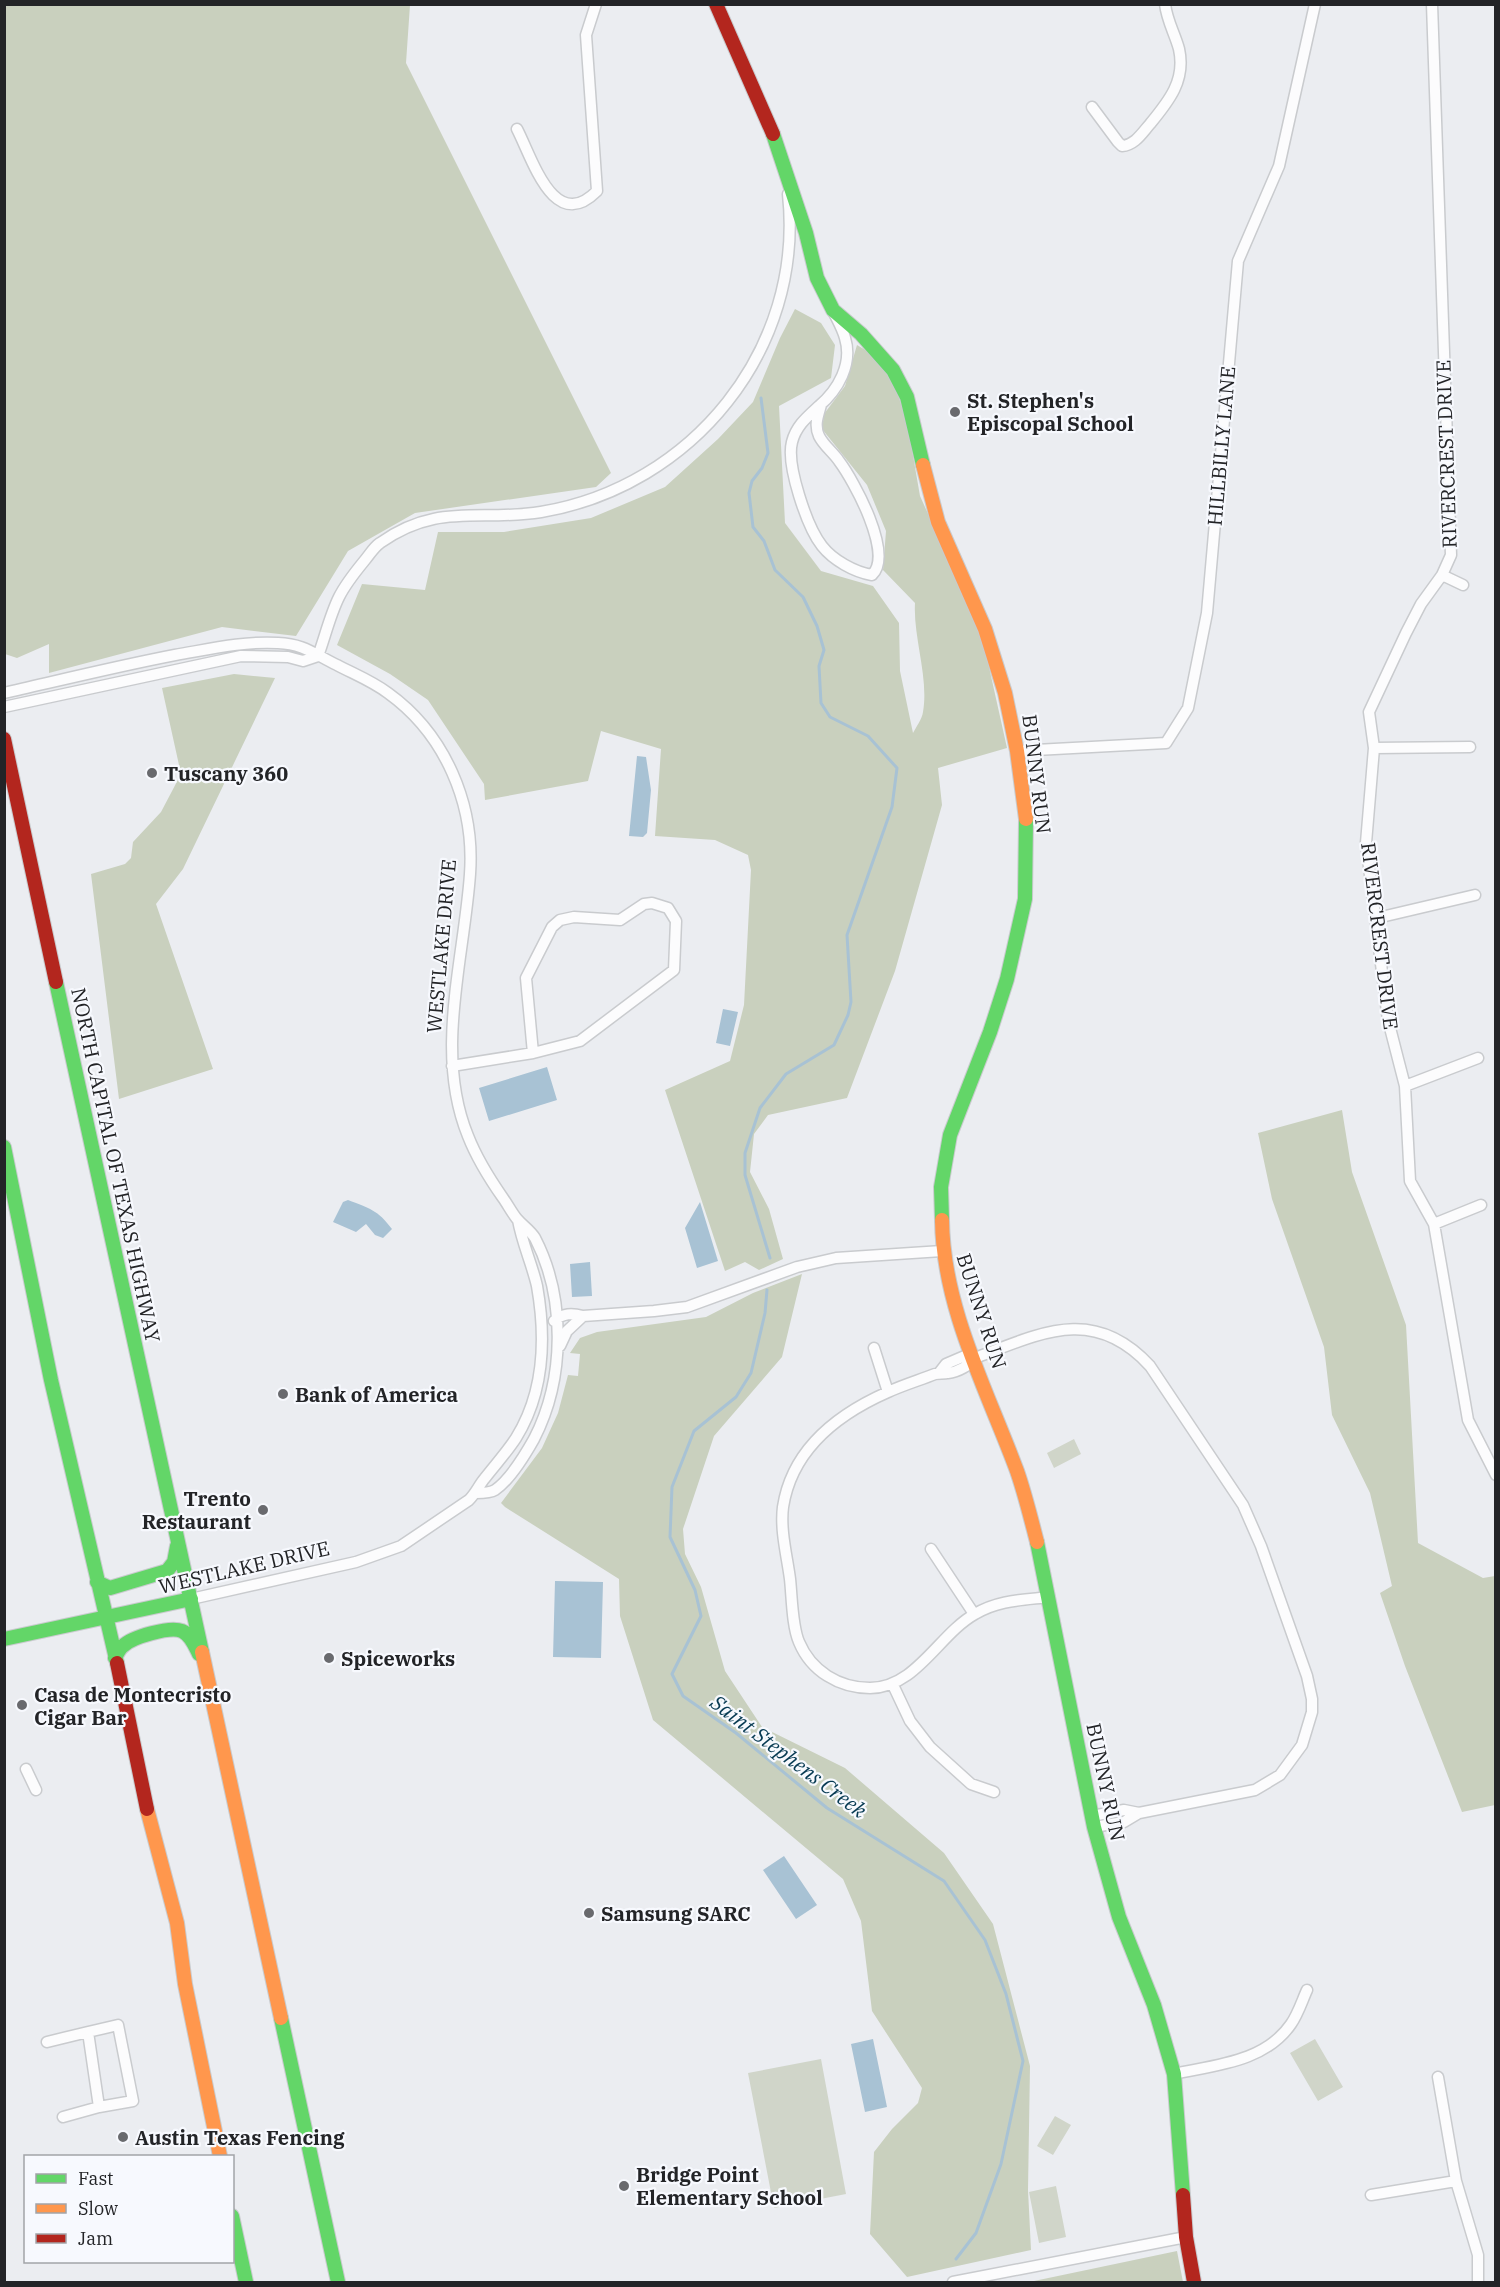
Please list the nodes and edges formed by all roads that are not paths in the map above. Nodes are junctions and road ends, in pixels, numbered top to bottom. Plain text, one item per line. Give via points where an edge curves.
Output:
1 (596, 4) edge
2 (716, 4) edge
3 (1165, 4) edge
4 (1315, 4) edge
5 (1432, 4) edge
6 (1092, 107) dead end
7 (517, 129) dead end
8 (786, 176) junction
9 (833, 310) junction
10 (821, 405) junction
11 (1442, 575) junction
12 (1463, 585) dead end
13 (318, 657) junction
14 (4, 693) edge
15 (4, 707) edge
16 (4, 740) edge
17 (1470, 747) dead end
18 (1374, 748) junction
19 (1017, 752) junction
20 (1475, 895) dead end
21 (1377, 918) junction
22 (533, 1053) junction
23 (1478, 1058) dead end
24 (452, 1066) junction
25 (1405, 1086) junction
26 (4, 1147) edge
27 (1481, 1205) dead end
28 (518, 1220) junction
29 (1434, 1224) junction
30 (942, 1251) junction
31 (583, 1316) junction
32 (557, 1318) junction
33 (543, 1334) junction
34 (874, 1348) dead end
35 (558, 1349) junction
36 (975, 1358) junction
37 (888, 1392) junction
38 (1496, 1475) edge
39 (476, 1493) junction
40 (178, 1540) junction
41 (931, 1549) dead end
42 (97, 1582) junction
43 (1049, 1597) junction
44 (191, 1599) junction
45 (974, 1614) junction
46 (107, 1616) junction
47 (4, 1639) edge
48 (115, 1658) junction
49 (206, 1670) junction
50 (893, 1685) junction
51 (27, 1769) dead end
52 (36, 1790) dead end
53 (994, 1792) dead end
54 (1093, 1822) junction
55 (1307, 1990) dead end
56 (88, 2032) junction
57 (47, 2042) dead end
58 (1174, 2074) junction
59 (1438, 2077) dead end
60 (99, 2107) junction
61 (63, 2117) dead end
62 (220, 2155) edge
63 (1456, 2181) junction
64 (1371, 2195) dead end
65 (234, 2226) edge
66 (1186, 2237) junction
67 (246, 2283) edge
68 (338, 2283) edge
69 (953, 2283) edge
70 (1194, 2283) edge
71 (1478, 2283) edge

1 - 7 street via 586,35 597,191 585,202 560,202 546,188
2 - 8 main road, BUNNY RUN via 780,151
3 - 6 street via 1179,48 1180,69 1178,84 1168,103 1128,146 1118,142
4 - 19 street, HILLBILLY LANE via 1279,166 1238,261 1207,613 1188,708 1166,743
5 - 11 street, RIVERCREST DRIVE via 1450,555
8 - 9 main road, BUNNY RUN via 817,278
8 - 13 street via 790,233 784,282 768,332 750,372 698,435 664,463 584,502 541,512 429,518 402,529 378,544 354,573 338,598
9 - 10 street via 846,340 846,369
9 - 19 main road, BUNNY RUN via 893,370 907,397 938,522 985,629 1005,693
10 - 10 street via 806,417 791,444 798,488 810,525 822,546 841,562 872,575 879,552 874,526 839,461 818,435 816,422
11 - 12 street
11 - 18 street, RIVERCREST DRIVE via 1421,604 1369,712
13 - 14 street, WESTLAKE DRIVE via 306,647 244,642
13 - 15 street, WESTLAKE DRIVE via 303,661 241,656
13 - 24 street, WESTLAKE DRIVE via 380,687 414,715 457,780 467,821 470,870
16 - 40 main road, NORTH CAPITAL OF TEXAS HIGHWAY
17 - 18 street
18 - 21 street, RIVERCREST DRIVE via 1366,843
19 - 30 main road, BUNNY RUN via 1026,811 1026,899 990,1032 950,1135 941,1188
20 - 21 street
21 - 25 street, RIVERCREST DRIVE via 1388,1020
22 - 22 street via 580,1041 674,970 676,921 668,908 644,904 620,920 574,917 560,920 552,927 526,978
22 - 24 street
23 - 25 street
24 - 28 street, WESTLAKE DRIVE via 457,1106 481,1167
25 - 29 street, RIVERCREST DRIVE via 1410,1181
26 - 42 main road
27 - 29 street
28 - 32 street, WESTLAKE DRIVE via 529,1230 539,1250
28 - 33 street, WESTLAKE DRIVE via 536,1284
29 - 38 street, RIVERCREST DRIVE via 1468,1420
30 - 31 street via 836,1258 797,1267 687,1306
30 - 36 main road, BUNNY RUN
31 - 32 street
31 - 35 street via 567,1331
32 - 33 street
32 - 35 street, WESTLAKE DRIVE
33 - 39 street, WESTLAKE DRIVE via 538,1380 527,1417
34 - 37 street
35 - 39 street, WESTLAKE DRIVE via 549,1401 529,1449 493,1491
36 - 37 street via 971,1364 949,1373
36 - 43 main road, BUNNY RUN via 1018,1474
36 - 54 street via 1071,1328 1090,1329 1139,1354 1243,1505 1307,1676 1312,1712 1302,1745 1280,1775 1255,1790 1139,1813 1124,1810
37 - 50 street via 846,1413 817,1438 798,1462 783,1508 798,1639 804,1652 827,1676 850,1686
39 - 44 street, WESTLAKE DRIVE via 401,1546 356,1562
40 - 42 main road via 169,1569 110,1588
40 - 44 main road, NORTH CAPITAL OF TEXAS HIGHWAY
41 - 45 street
42 - 46 main road
43 - 45 street via 995,1603
43 - 54 main road, BUNNY RUN
44 - 46 main road, WESTLAKE DRIVE
44 - 49 main road, NORTH CAPITAL OF TEXAS HIGHWAY
45 - 50 street
46 - 47 main road, WESTLAKE DRIVE
46 - 48 main road
48 - 49 main road via 128,1641 180,1629 194,1644
48 - 62 main road via 149,1817 177,1923 185,1984
49 - 68 main road
50 - 53 street via 910,1721 930,1747 971,1784
51 - 52 street
54 - 58 main road, BUNNY RUN via 1116,1906 1155,2005
55 - 58 street via 1291,2024 1268,2048 1237,2060
56 - 57 street
56 - 60 street
56 - 60 street via 118,2025 133,2101
58 - 66 main road, BUNNY RUN
59 - 63 street
60 - 61 street
63 - 64 street
63 - 71 street via 1478,2255
65 - 67 main road
66 - 69 street
66 - 70 main road, BUNNY RUN

